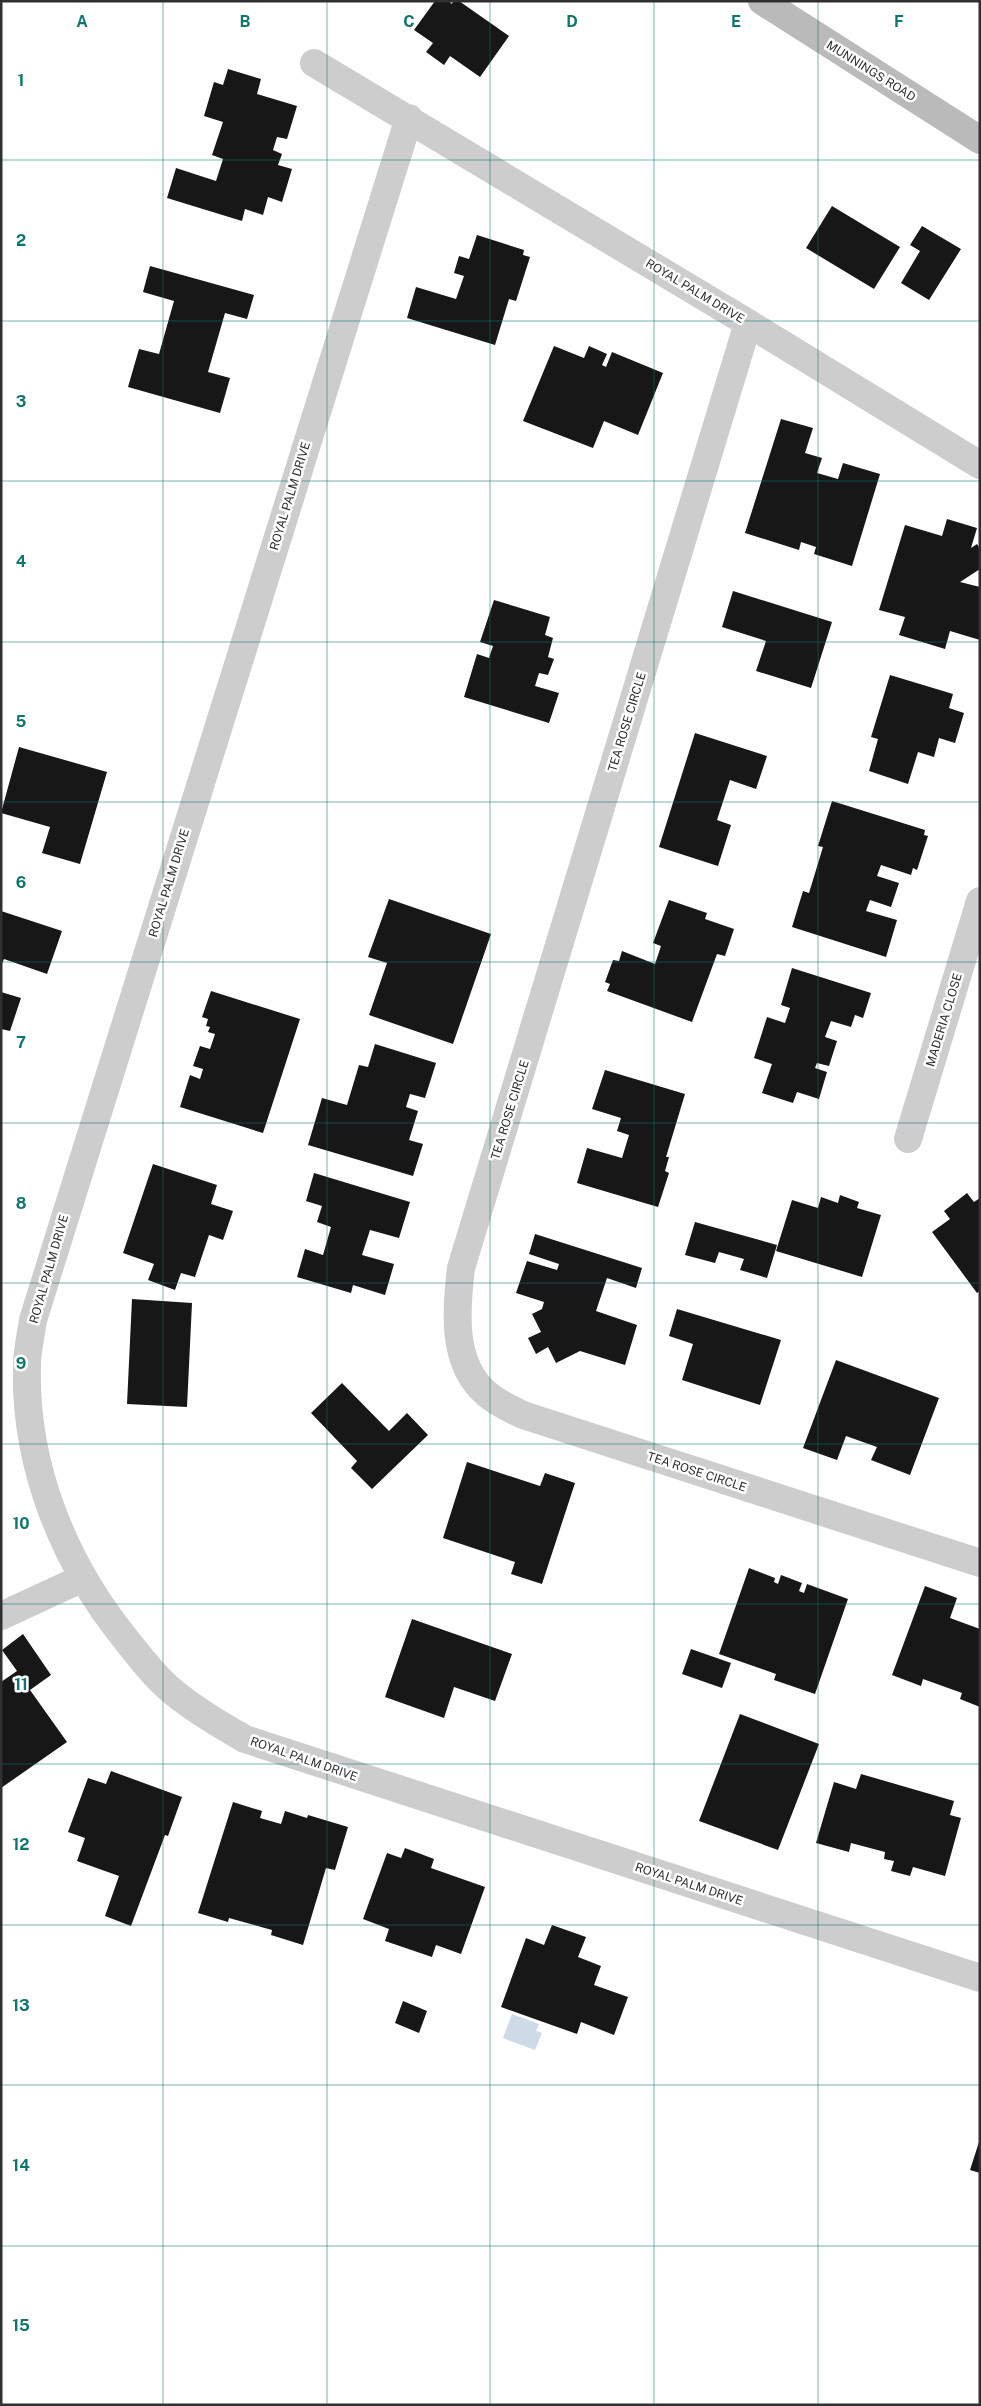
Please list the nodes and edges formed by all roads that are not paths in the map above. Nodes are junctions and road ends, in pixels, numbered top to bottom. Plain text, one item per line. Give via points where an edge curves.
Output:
1 (762, 1) edge
2 (314, 63) dead end
3 (409, 118) junction
4 (980, 140) edge
5 (748, 323) junction
6 (980, 465) edge
7 (980, 901) edge
8 (908, 1139) dead end
9 (980, 1563) edge
10 (83, 1578) junction
11 (1, 1616) edge
12 (980, 1978) edge

1 - 4 street, MUNNINGS ROAD
2 - 3 street, ROYAL PALM DRIVE
3 - 5 street, ROYAL PALM DRIVE
3 - 10 street, ROYAL PALM DRIVE via 33,1320 27,1364 32,1440 58,1528
5 - 6 street, ROYAL PALM DRIVE
5 - 9 street, TEA ROSE CIRCLE via 461,1268 457,1300 463,1360 486,1394 523,1415
7 - 8 street, MADERIA CLOSE
10 - 11 street
10 - 12 street, ROYAL PALM DRIVE via 111,1621 171,1690 206,1717 245,1739

